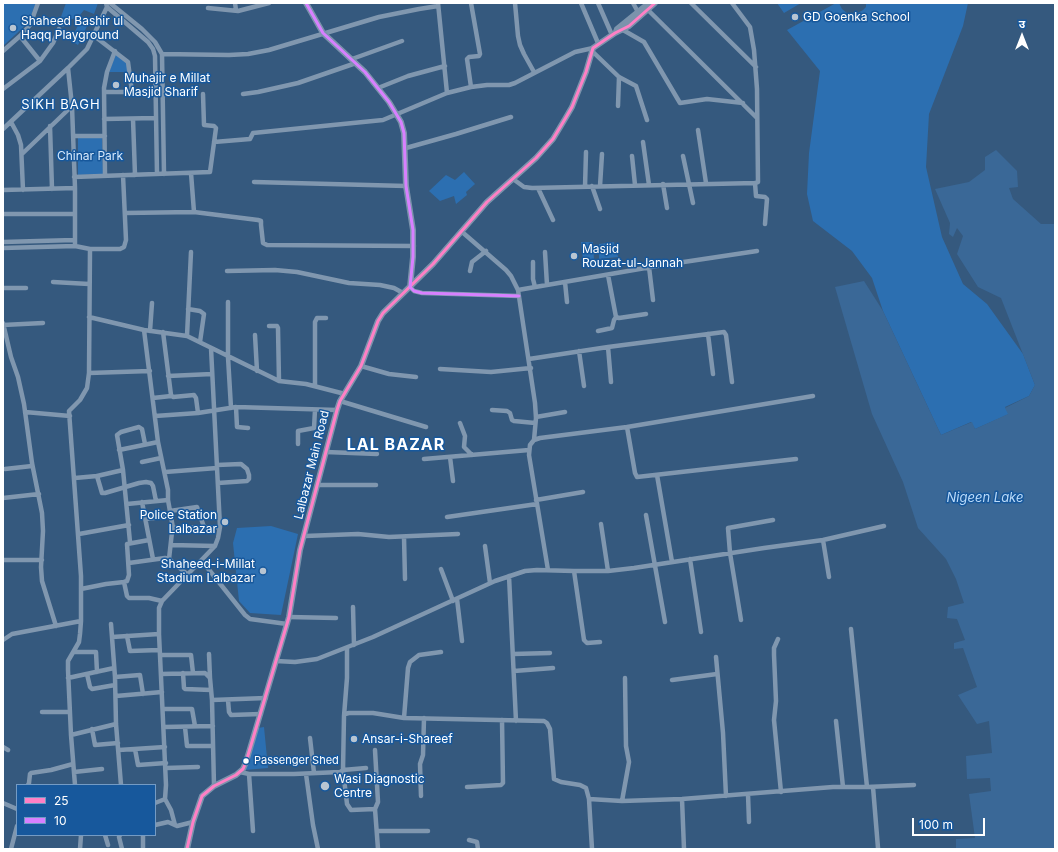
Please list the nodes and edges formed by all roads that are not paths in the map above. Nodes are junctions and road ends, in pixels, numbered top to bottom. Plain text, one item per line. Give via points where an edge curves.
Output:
1 (38, 3) edge
2 (110, 3) edge
3 (235, 3) edge
4 (269, 3) edge
5 (306, 3) edge
6 (471, 3) edge
7 (515, 3) edge
8 (581, 3) edge
9 (598, 3) edge
10 (633, 3) edge
11 (655, 3) edge
12 (691, 3) edge
13 (732, 3) edge
14 (106, 5) edge
15 (438, 5) edge
16 (647, 6) edge
17 (208, 8) dead end
18 (236, 10) junction
19 (638, 12) junction
20 (59, 30) dead end
21 (623, 30) junction
22 (323, 33) junction
23 (93, 34) junction
24 (613, 34) junction
25 (20, 36) junction
26 (402, 41) dead end
27 (594, 47) junction
28 (3, 51) edge
29 (115, 51) junction
30 (162, 54) junction
31 (40, 61) junction
32 (354, 61) junction
33 (445, 66) junction
34 (756, 67) junction
35 (68, 68) junction
36 (534, 72) junction
37 (619, 77) junction
38 (471, 87) junction
39 (3, 88) edge
40 (378, 88) junction
41 (104, 92) junction
42 (132, 92) junction
43 (155, 92) junction
44 (447, 93) junction
45 (203, 94) dead end
46 (243, 94) dead end
47 (743, 103) junction
48 (72, 106) junction
49 (618, 106) dead end
50 (396, 114) junction
51 (511, 117) dead end
52 (156, 118) junction
53 (757, 118) junction
54 (104, 119) junction
55 (133, 119) junction
56 (647, 120) dead end
57 (11, 122) junction
58 (50, 126) junction
59 (3, 129) edge
60 (698, 130) dead end
61 (73, 136) junction
62 (104, 136) junction
63 (214, 142) junction
64 (643, 142) dead end
65 (406, 148) junction
66 (586, 152) dead end
67 (22, 154) junction
68 (602, 154) dead end
69 (632, 156) dead end
70 (683, 156) dead end
71 (191, 173) junction
72 (157, 174) junction
73 (164, 174) junction
74 (123, 175) junction
75 (134, 175) junction
76 (105, 176) junction
77 (74, 177) junction
78 (513, 179) junction
79 (254, 182) dead end
80 (706, 183) junction
81 (755, 183) junction
82 (663, 184) junction
83 (688, 184) junction
84 (635, 185) junction
85 (649, 185) junction
86 (406, 186) junction
87 (585, 186) junction
88 (592, 186) junction
89 (600, 186) junction
90 (75, 188) junction
91 (538, 188) junction
92 (52, 189) junction
93 (3, 190) edge
94 (23, 190) junction
95 (692, 202) dead end
96 (667, 208) dead end
97 (600, 209) dead end
98 (194, 212) junction
99 (125, 213) junction
100 (3, 214) edge
101 (75, 214) junction
102 (553, 220) dead end
103 (765, 224) dead end
104 (461, 231) junction
105 (74, 240) junction
106 (3, 242) edge
107 (75, 246) junction
108 (414, 246) junction
109 (3, 248) edge
110 (90, 249) junction
111 (486, 251) junction
112 (757, 251) dead end
113 (191, 252) dead end
114 (545, 252) dead end
115 (533, 262) dead end
116 (649, 267) junction
117 (227, 271) dead end
118 (470, 271) dead end
119 (608, 275) junction
120 (53, 282) dead end
121 (565, 282) junction
122 (89, 284) junction
123 (547, 285) junction
124 (410, 287) junction
125 (535, 287) junction
126 (3, 288) edge
127 (26, 288) dead end
128 (403, 293) junction
129 (519, 293) junction
130 (654, 300) dead end
131 (228, 302) dead end
132 (567, 302) dead end
133 (152, 303) dead end
134 (188, 310) junction
135 (646, 314) dead end
136 (89, 317) junction
137 (616, 317) junction
138 (326, 318) dead end
139 (43, 323) dead end
140 (3, 324) edge
141 (269, 326) dead end
142 (144, 330) junction
143 (150, 330) junction
144 (598, 331) dead end
145 (163, 332) junction
146 (708, 334) junction
147 (255, 335) dead end
148 (187, 336) junction
149 (200, 342) junction
150 (608, 346) junction
151 (211, 348) junction
152 (579, 351) junction
153 (228, 357) junction
154 (530, 359) junction
155 (361, 366) junction
156 (531, 368) junction
157 (440, 369) dead end
158 (150, 371) junction
159 (257, 371) junction
160 (89, 373) junction
161 (212, 374) junction
162 (713, 374) dead end
163 (168, 376) junction
164 (416, 377) dead end
165 (279, 381) junction
166 (611, 382) dead end
167 (732, 382) dead end
168 (315, 386) junction
169 (584, 386) dead end
170 (345, 394) junction
171 (171, 396) junction
172 (813, 396) dead end
173 (153, 398) junction
174 (340, 401) junction
175 (233, 408) junction
176 (215, 410) junction
177 (315, 410) junction
178 (337, 410) junction
179 (492, 410) dead end
180 (25, 412) junction
181 (565, 412) dead end
182 (198, 413) junction
183 (70, 416) junction
184 (155, 416) junction
185 (536, 417) junction
186 (460, 423) dead end
187 (536, 423) junction
188 (426, 427) dead end
189 (627, 427) junction
190 (248, 428) dead end
191 (534, 440) junction
192 (158, 442) junction
193 (145, 444) junction
194 (298, 444) dead end
195 (119, 450) junction
196 (529, 450) junction
197 (326, 452) junction
198 (377, 454) dead end
199 (472, 455) junction
200 (450, 457) junction
201 (161, 458) junction
202 (424, 459) dead end
203 (796, 459) dead end
204 (142, 462) dead end
205 (32, 466) junction
206 (217, 467) junction
207 (5, 469) dead end
208 (123, 470) junction
209 (164, 472) junction
210 (657, 475) junction
211 (97, 476) junction
212 (75, 478) junction
213 (453, 481) dead end
214 (218, 483) junction
215 (317, 485) junction
216 (376, 485) dead end
217 (125, 487) junction
218 (583, 492) dead end
219 (39, 494) junction
220 (3, 498) edge
221 (168, 500) junction
222 (156, 501) junction
223 (142, 502) junction
224 (537, 502) junction
225 (127, 504) junction
226 (170, 511) junction
227 (646, 515) dead end
228 (170, 516) junction
229 (448, 517) dead end
230 (146, 519) junction
231 (773, 520) dead end
232 (601, 524) dead end
233 (129, 525) junction
234 (884, 526) dead end
235 (204, 527) junction
236 (220, 527) junction
237 (173, 528) junction
238 (79, 534) junction
239 (458, 534) dead end
240 (305, 536) junction
241 (404, 537) junction
242 (149, 540) junction
243 (824, 540) junction
244 (130, 542) junction
245 (171, 545) junction
246 (215, 546) junction
247 (484, 546) dead end
248 (730, 553) junction
249 (153, 558) junction
250 (170, 559) junction
251 (690, 559) junction
252 (3, 560) edge
253 (42, 560) junction
254 (202, 561) junction
255 (672, 562) junction
256 (129, 563) junction
257 (655, 564) junction
258 (441, 569) dead end
259 (548, 570) junction
260 (574, 571) junction
261 (608, 571) junction
262 (187, 574) junction
263 (509, 576) junction
264 (829, 577) dead end
265 (405, 579) dead end
266 (124, 582) junction
267 (490, 583) junction
268 (81, 589) junction
269 (455, 600) junction
270 (162, 601) junction
271 (353, 607) dead end
272 (289, 616) junction
273 (336, 618) dead end
274 (741, 620) dead end
275 (81, 621) junction
276 (665, 622) dead end
277 (111, 624) dead end
278 (287, 624) junction
279 (56, 626) junction
280 (851, 629) dead end
281 (701, 632) dead end
282 (159, 634) junction
283 (127, 636) junction
284 (112, 637) junction
285 (778, 639) dead end
286 (3, 640) edge
287 (462, 641) dead end
288 (600, 642) dead end
289 (354, 645) junction
290 (347, 648) junction
291 (74, 652) junction
292 (160, 652) junction
293 (441, 652) dead end
294 (550, 653) dead end
295 (209, 654) dead end
296 (513, 654) junction
297 (716, 657) dead end
298 (276, 661) junction
299 (114, 668) junction
300 (553, 668) dead end
301 (514, 671) junction
302 (98, 672) junction
303 (183, 673) junction
304 (193, 673) junction
305 (87, 674) junction
306 (161, 674) junction
307 (717, 674) junction
308 (115, 676) junction
309 (68, 678) junction
310 (210, 678) junction
311 (625, 678) dead end
312 (672, 680) dead end
313 (115, 685) junction
314 (211, 690) junction
315 (162, 692) junction
316 (143, 694) junction
317 (116, 696) junction
318 (266, 698) junction
319 (212, 700) junction
320 (228, 700) junction
321 (163, 709) junction
322 (42, 712) dead end
323 (69, 712) junction
324 (261, 714) junction
325 (345, 714) junction
326 (404, 718) junction
327 (424, 718) junction
328 (502, 720) junction
329 (516, 721) junction
330 (836, 721) dead end
331 (116, 724) junction
332 (185, 726) junction
333 (196, 726) junction
334 (212, 726) junction
335 (164, 727) junction
336 (92, 729) junction
337 (71, 735) junction
338 (310, 738) dead end
339 (118, 743) junction
340 (213, 746) junction
341 (165, 747) junction
342 (135, 749) junction
343 (119, 750) junction
344 (375, 750) dead end
345 (73, 764) junction
346 (166, 765) junction
347 (198, 767) dead end
348 (366, 768) dead end
349 (102, 769) dead end
350 (343, 770) junction
351 (74, 772) junction
352 (240, 772) junction
353 (314, 773) junction
354 (249, 774) junction
355 (306, 774) junction
356 (29, 784) edge
357 (75, 784) edge
358 (121, 784) edge
359 (914, 785) dead end
360 (214, 786) junction
361 (467, 787) dead end
362 (843, 787) junction
363 (867, 787) junction
364 (873, 787) junction
365 (781, 792) junction
366 (748, 794) junction
367 (421, 796) dead end
368 (726, 796) junction
369 (165, 799) junction
370 (589, 799) junction
371 (682, 799) junction
372 (622, 801) junction
373 (3, 803) edge
374 (156, 803) edge
375 (16, 809) edge
376 (375, 809) junction
377 (193, 822) junction
378 (748, 822) dead end
379 (156, 825) edge
380 (175, 825) junction
381 (16, 830) edge
382 (253, 831) dead end
383 (377, 831) junction
384 (428, 831) dead end
385 (81, 836) edge
386 (105, 836) edge
387 (120, 836) edge
388 (143, 836) edge
389 (469, 840) dead end
390 (108, 845) dead end
391 (878, 848) edge
392 (11, 849) edge
393 (80, 849) edge
394 (122, 849) edge
395 (143, 849) edge
396 (187, 849) edge
397 (318, 849) edge
398 (378, 849) edge
399 (478, 849) edge
400 (592, 849) edge
401 (684, 849) edge

1 - 25 street via 30,25
2 - 30 street via 142,29 155,42
3 - 18 street
4 - 18 street
5 - 22 main road
6 - 38 street via 480,54 468,58
7 - 36 street via 520,45
8 - 27 street
9 - 24 street
10 - 19 street
11 - 16 main road
12 - 34 street
13 - 34 street via 750,27
14 - 23 street
14 - 43 street via 153,49
15 - 22 street via 378,17
15 - 33 street
16 - 19 main road
16 - 21 main road
16 - 47 street
17 - 18 street
19 - 24 main road
20 - 31 street
21 - 24 main road
21 - 47 street via 644,42 680,103 707,99
22 - 30 street via 285,46 248,54
22 - 32 main road
23 - 29 street
23 - 35 street via 87,48
24 - 27 main road
25 - 28 street
25 - 31 street
26 - 32 street
27 - 36 street via 575,52
27 - 37 street
27 - 78 main road, Lalbazar Main Road via 581,85 559,129 536,158
29 - 41 street via 107,72
29 - 42 street via 128,62
30 - 73 street
31 - 39 street
32 - 40 main road
32 - 46 street via 298,84
33 - 40 street via 408,76
33 - 44 street
34 - 53 street
35 - 48 street
35 - 57 street
36 - 38 street via 509,85
37 - 49 street
37 - 56 street via 636,86
38 - 44 street
40 - 50 main road
41 - 42 street
41 - 54 street
42 - 43 street
43 - 52 street
44 - 50 street
45 - 63 street via 204,124 215,127
47 - 53 street
48 - 58 street
48 - 61 street
50 - 63 street via 383,120 253,133 250,139
50 - 65 main road via 401,122
51 - 65 street
52 - 55 street
52 - 72 street
53 - 81 street via 758,182
54 - 55 street
54 - 62 street
55 - 75 street
57 - 59 street
57 - 67 street via 18,135
58 - 67 street
58 - 92 street
60 - 80 street
61 - 62 street
61 - 77 street
62 - 76 street
63 - 71 street via 210,172
64 - 85 street
65 - 86 main road
66 - 87 street
67 - 94 street
68 - 89 street
69 - 84 street
70 - 83 street
71 - 73 street
71 - 98 street
72 - 73 street
72 - 75 street
74 - 75 street
74 - 76 street
74 - 99 street
76 - 77 street
77 - 90 street
78 - 91 street via 524,187
78 - 104 main road, Lalbazar Main Road via 487,202
79 - 86 street
80 - 81 street
80 - 83 street
81 - 103 street via 756,196 767,199
82 - 83 street
82 - 85 street
82 - 96 street
83 - 95 street
84 - 85 street
84 - 89 street
86 - 108 main road
87 - 88 street
87 - 91 street
88 - 89 street
88 - 97 street
90 - 92 street
90 - 101 street
91 - 102 street
92 - 94 street
93 - 94 street
98 - 99 street
98 - 108 street via 258,220 261,222 263,242 267,245
99 - 110 street via 124,248
100 - 101 street
101 - 105 street
104 - 111 street
104 - 124 main road, Lalbazar Main Road
105 - 106 street
105 - 107 street
107 - 109 street
107 - 110 street
108 - 124 main road
110 - 122 street
111 - 118 street via 472,262
111 - 129 street via 511,276
112 - 116 street
113 - 134 street
114 - 123 street
115 - 125 street
116 - 119 street
116 - 130 street
117 - 128 street via 297,272 349,283 380,285
119 - 121 street
119 - 137 street
120 - 122 street
121 - 123 street
121 - 132 street
122 - 136 street
123 - 125 street
124 - 128 main road, Lalbazar Main Road
124 - 129 street via 422,294
125 - 129 street
126 - 127 street
128 - 155 main road, Lalbazar Main Road via 378,321
129 - 154 street
131 - 153 street
133 - 143 street
134 - 148 street
134 - 149 street via 204,314
135 - 137 street
136 - 142 street
136 - 160 street
137 - 144 street via 612,328
138 - 168 street via 317,318 315,322
139 - 140 street
140 - 180 street
141 - 165 street via 278,328
142 - 143 street
142 - 158 street
143 - 145 street
145 - 148 street
145 - 163 street
146 - 150 street
146 - 162 street
146 - 167 street via 726,333
147 - 159 street
148 - 149 street
149 - 151 street
150 - 152 street
150 - 166 street
151 - 153 street
151 - 161 street
152 - 154 street
152 - 169 street
153 - 159 street
153 - 175 street
154 - 156 street
155 - 164 street via 394,375
155 - 170 main road, Lalbazar Main Road
156 - 157 street via 491,372
156 - 185 street
158 - 160 street
158 - 173 street
159 - 165 street
160 - 183 street via 86,388 80,400 69,411
161 - 163 street
161 - 176 street
163 - 171 street
165 - 168 street
168 - 170 street
170 - 174 main road, Lalbazar Main Road
171 - 173 street
171 - 182 street via 194,396
172 - 189 street
173 - 184 street
174 - 178 main road, Lalbazar Main Road
174 - 188 street
175 - 176 street
175 - 177 street
175 - 190 street via 237,427
176 - 182 street
176 - 206 street
177 - 178 street
177 - 194 street via 314,428 298,430
178 - 197 main road, Lalbazar Main Road
179 - 187 street via 507,411 514,421
180 - 183 street
180 - 205 street
181 - 185 street
182 - 184 street
183 - 212 street
184 - 192 street
185 - 187 street
186 - 199 street via 465,436 464,447
187 - 191 street
189 - 191 street
189 - 210 street via 636,476
191 - 196 street
192 - 193 street
192 - 201 street
193 - 195 street
193 - 195 street via 142,429 139,427 118,433
195 - 208 street
196 - 199 street
196 - 224 street
197 - 198 street
197 - 215 main road, Lalbazar Main Road
199 - 200 street
200 - 202 street
200 - 213 street
201 - 204 street
201 - 209 street
203 - 210 street
205 - 207 street
205 - 219 street
206 - 209 street
206 - 214 street
206 - 214 street via 241,464 249,475 247,481
208 - 211 street
208 - 217 street
209 - 221 street
210 - 255 street
211 - 212 street
211 - 217 street via 102,493
212 - 238 street
214 - 236 street
215 - 216 street
215 - 240 main road, Lalbazar Main Road
217 - 222 street via 151,483
217 - 225 street
218 - 224 street
219 - 220 street
219 - 253 street via 43,531
221 - 222 street
221 - 226 street
222 - 223 street
223 - 225 street
223 - 230 street
224 - 229 street
224 - 259 street
225 - 233 street
226 - 228 street
226 - 235 street via 197,507
227 - 257 street
228 - 230 street
228 - 237 street
230 - 242 street
231 - 248 street via 728,528
232 - 261 street
233 - 238 street
233 - 244 street
234 - 243 street
235 - 236 street
235 - 237 street
236 - 246 street
237 - 245 street
238 - 268 street
239 - 241 street
240 - 241 street via 358,534
240 - 272 main road, Lalbazar Main Road
241 - 265 street
242 - 244 street
242 - 249 street
243 - 248 street
243 - 264 street
244 - 256 street via 127,545
245 - 246 street
245 - 250 street
246 - 254 street
247 - 267 street
248 - 251 street
248 - 274 street
249 - 250 street
249 - 256 street
250 - 262 street
251 - 255 street
251 - 281 street
252 - 253 street
253 - 279 street via 42,581
254 - 262 street
254 - 278 street via 250,619
255 - 257 street
256 - 266 street via 128,579
257 - 261 street
257 - 276 street
258 - 269 street
259 - 260 street
259 - 263 street via 525,571
260 - 261 street
260 - 288 street via 584,640 587,643
262 - 270 street
263 - 267 street
263 - 296 street
266 - 268 street
266 - 270 street via 129,598
267 - 269 street
268 - 275 street
269 - 287 street
269 - 289 street
270 - 282 street via 159,608
271 - 289 street
272 - 273 street
272 - 278 main road, Lalbazar Main Road
275 - 279 street
275 - 291 street via 79,642
277 - 284 street
278 - 298 main road, Lalbazar Main Road
279 - 286 street via 12,634
280 - 363 street
282 - 283 street
282 - 292 street
283 - 284 street
283 - 292 street via 130,651
284 - 299 street
285 - 365 street via 774,648 774,720
289 - 290 street
290 - 298 street via 317,659
290 - 325 street
291 - 302 street via 96,652
291 - 309 street via 68,661
292 - 304 street via 191,655
292 - 306 street
293 - 326 street via 419,655 410,662
294 - 296 street
295 - 310 street
296 - 301 street
297 - 307 street
298 - 318 main road, Lalbazar Main Road
299 - 302 street
299 - 308 street
300 - 301 street
301 - 329 street
302 - 305 street
303 - 304 street
303 - 306 street
303 - 314 street via 185,689
304 - 310 street via 205,673
305 - 309 street
305 - 313 street via 92,689
306 - 315 street
307 - 312 street
307 - 368 street
308 - 313 street
308 - 316 street via 140,675
309 - 323 street
310 - 314 street
311 - 372 street via 626,746 629,762
313 - 317 street
314 - 319 street
315 - 316 street
315 - 321 street
316 - 317 street
317 - 331 street
318 - 320 street
318 - 324 main road, Lalbazar Main Road
319 - 320 street
319 - 334 street
320 - 324 street via 231,715
321 - 333 street via 192,709
321 - 335 street
322 - 323 street
323 - 337 street
324 - 352 main road, Lalbazar Main Road via 246,762
325 - 326 street via 373,712
325 - 350 street
326 - 327 street
327 - 328 street
327 - 367 street via 423,755 420,764
328 - 329 street
328 - 361 street via 503,785
329 - 370 street via 547,722 550,729 554,779 584,786
330 - 362 street
331 - 336 street
331 - 339 street
332 - 333 street
332 - 335 street
332 - 340 street via 188,746
333 - 334 street
334 - 340 street
335 - 341 street
336 - 337 street
336 - 339 street via 95,745
337 - 345 street
338 - 353 street
339 - 343 street
340 - 360 street
341 - 342 street
341 - 346 street
342 - 343 street
342 - 346 street via 138,765
343 - 358 street
344 - 376 street via 378,802
345 - 351 street
345 - 356 street via 31,773
346 - 347 street
346 - 369 street
348 - 350 street
349 - 351 street
350 - 353 street
350 - 376 street via 349,808
351 - 357 street
352 - 354 street
352 - 360 main road
353 - 355 street
354 - 355 street
354 - 382 street
355 - 397 street
359 - 364 street
360 - 377 main road via 204,793
362 - 363 street
362 - 365 street
363 - 364 street
364 - 391 street
365 - 366 street
366 - 368 street
366 - 378 street
368 - 371 street
369 - 374 street
369 - 380 street
370 - 372 street
370 - 400 street
371 - 372 street
371 - 401 street
373 - 375 street
376 - 383 street
377 - 380 street
377 - 396 main road
379 - 380 street via 168,822
381 - 392 street
383 - 384 street
383 - 398 street
385 - 393 street
386 - 390 street
387 - 394 street
388 - 395 street
389 - 399 street via 477,842

